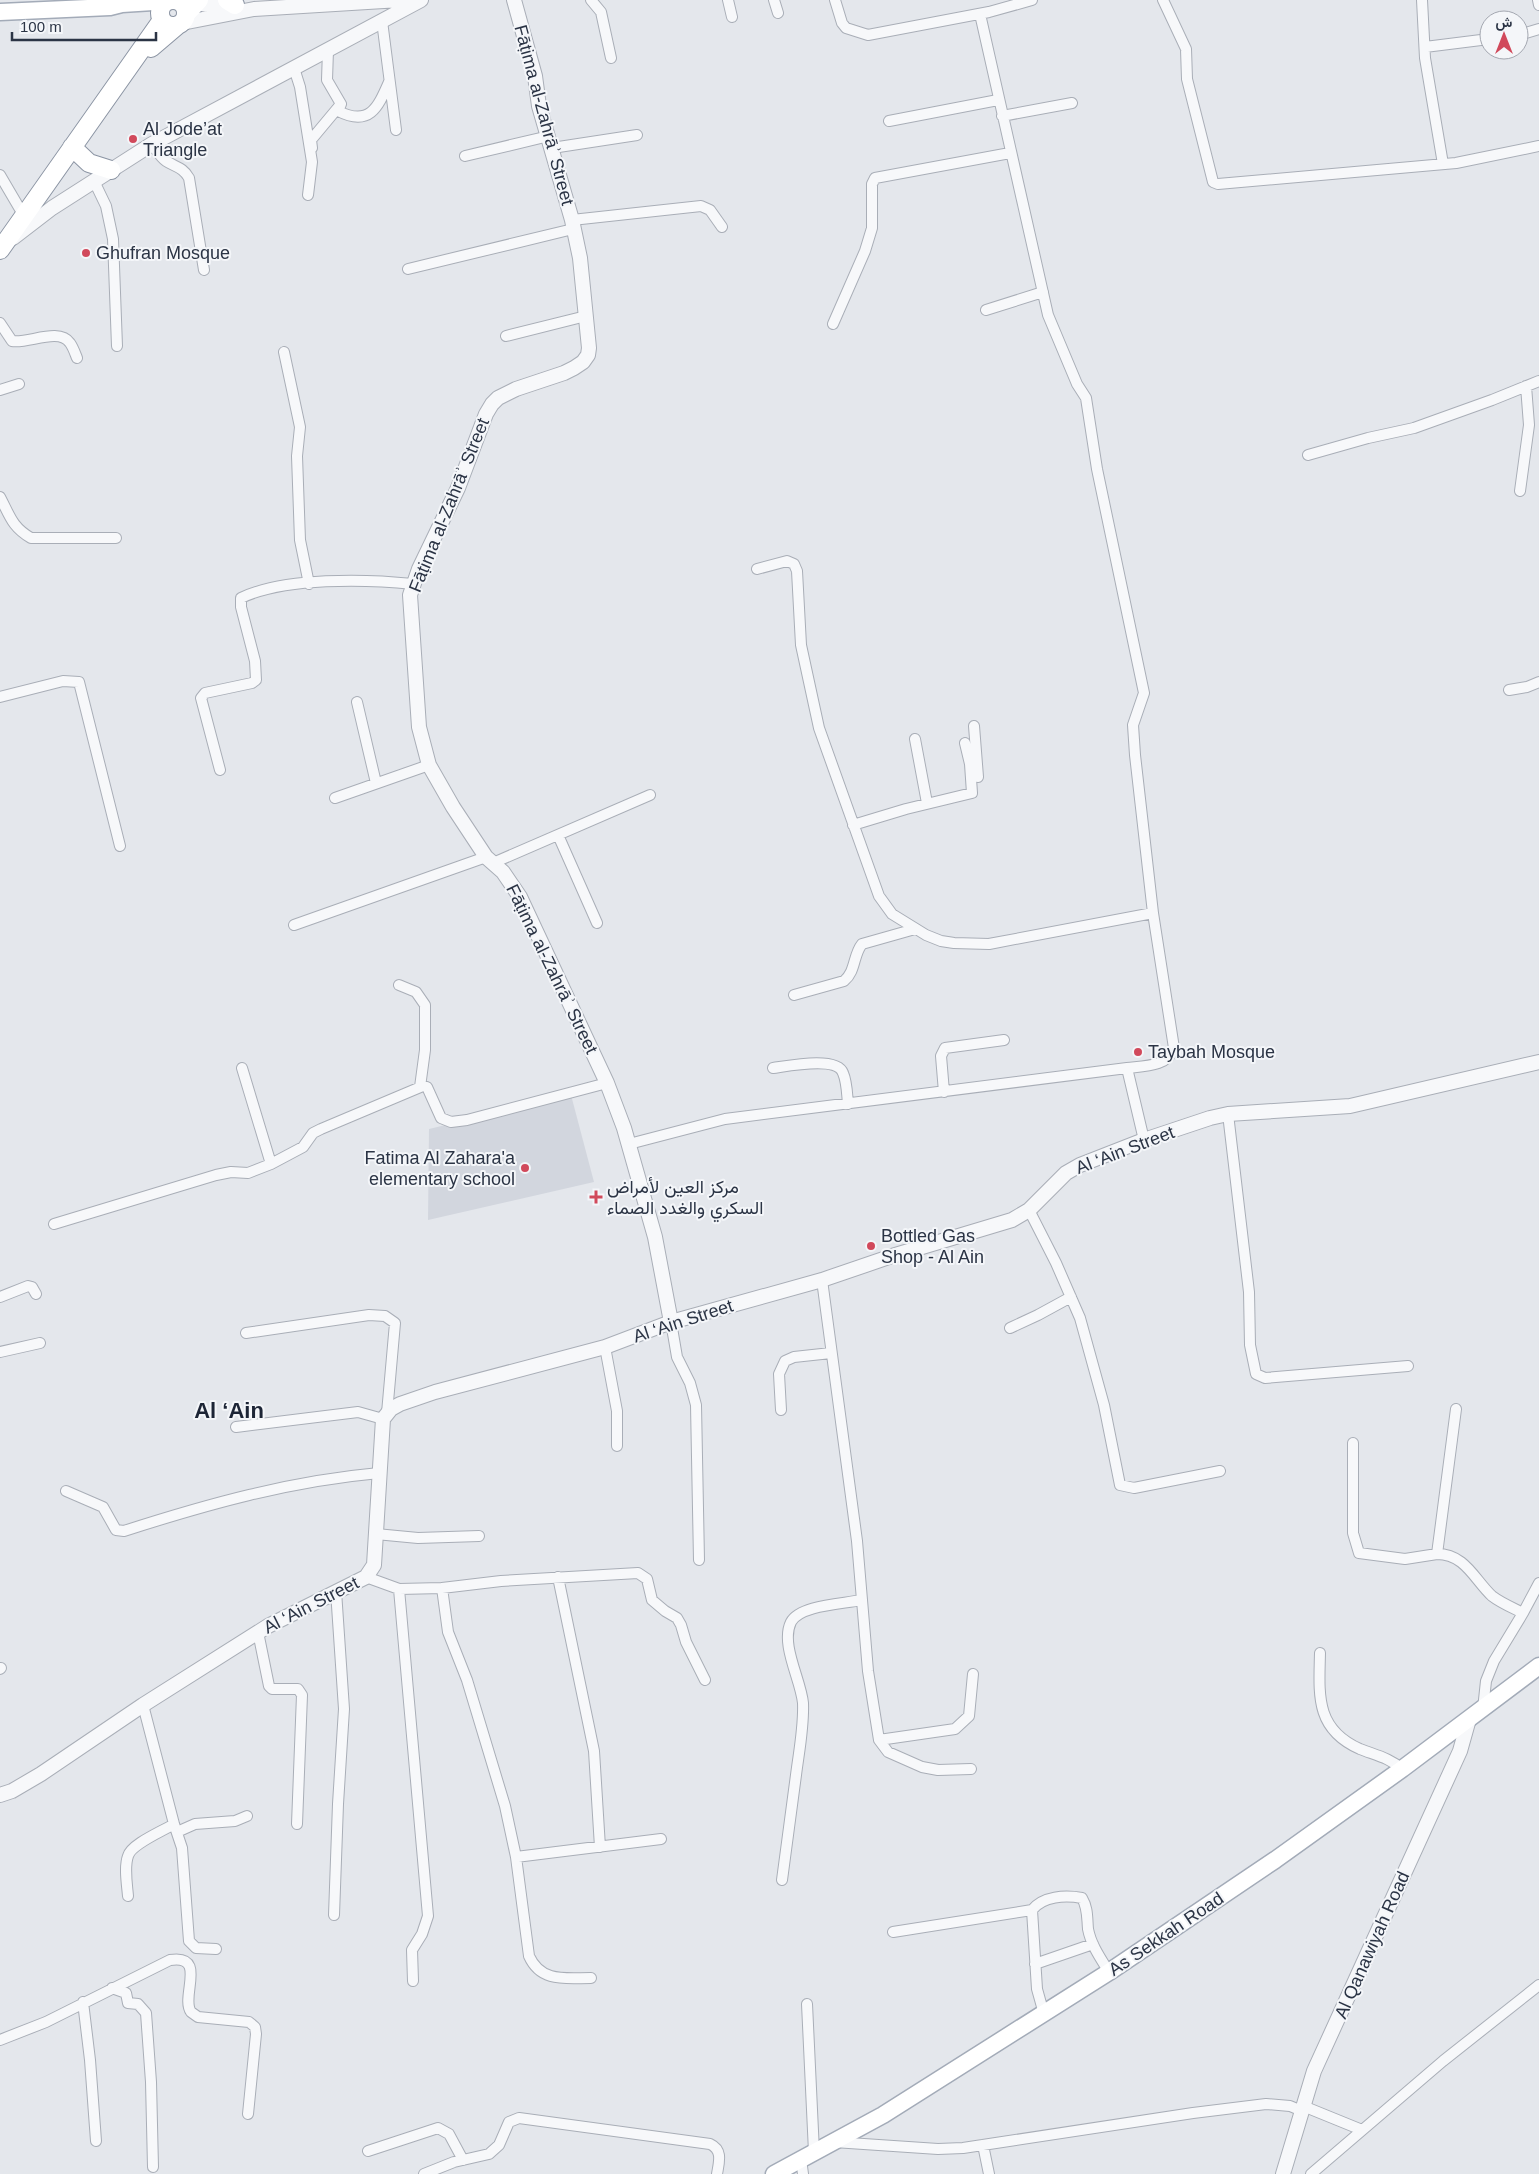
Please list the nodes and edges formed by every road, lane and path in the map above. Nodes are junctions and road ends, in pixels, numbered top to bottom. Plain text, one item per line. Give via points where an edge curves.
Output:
1 (400, 0) edge
2 (421, 0) edge
3 (514, 0) edge
4 (592, 0) edge
5 (728, 0) edge
6 (774, 0) edge
7 (835, 0) edge
8 (1032, 0) edge
9 (1163, 0) edge
10 (1422, 0) edge
11 (1538, 0) edge
12 (231, 3) edge
13 (58, 4) edge
14 (100, 5) edge
15 (1539, 5) edge
16 (254, 9) junction
17 (179, 10) edge
18 (0, 12) edge
19 (778, 13) dead end
20 (980, 14) junction
21 (732, 17) dead end
22 (382, 21) junction
23 (1479, 40) edge
24 (1424, 47) junction
25 (328, 50) junction
26 (611, 58) dead end
27 (294, 68) junction
28 (390, 80) junction
29 (998, 100) junction
30 (1072, 103) dead end
31 (342, 104) junction
32 (1002, 116) junction
33 (889, 121) dead end
34 (396, 130) dead end
35 (637, 135) dead end
36 (551, 142) junction
37 (152, 144) junction
38 (1539, 146) edge
39 (72, 147) junction
40 (1010, 153) junction
41 (465, 156) dead end
42 (312, 162) junction
43 (1444, 164) junction
44 (111, 170) junction
45 (0, 176) edge
46 (94, 181) junction
47 (308, 195) dead end
48 (24, 216) junction
49 (573, 225) junction
50 (722, 227) dead end
51 (2, 248) edge
52 (408, 269) dead end
53 (204, 270) dead end
54 (1042, 292) junction
55 (986, 310) dead end
56 (586, 316) junction
57 (0, 323) edge
58 (833, 324) dead end
59 (506, 336) dead end
60 (117, 346) dead end
61 (284, 352) dead end
62 (77, 358) dead end
63 (1539, 381) edge
64 (19, 384) dead end
65 (1526, 386) junction
66 (0, 390) edge
67 (1308, 455) dead end
68 (1520, 491) dead end
69 (0, 498) edge
70 (116, 538) dead end
71 (757, 569) dead end
72 (309, 584) junction
73 (414, 584) junction
74 (1539, 682) edge
75 (1509, 690) dead end
76 (0, 697) edge
77 (357, 702) dead end
78 (974, 726) dead end
79 (915, 739) dead end
80 (965, 743) dead end
81 (429, 765) junction
82 (220, 770) dead end
83 (376, 783) junction
84 (972, 793) junction
85 (650, 795) dead end
86 (335, 798) dead end
87 (926, 803) junction
88 (853, 825) junction
89 (558, 835) junction
90 (120, 846) dead end
91 (489, 860) junction
92 (1153, 913) junction
93 (597, 923) dead end
94 (294, 925) dead end
95 (915, 930) junction
96 (399, 985) dead end
97 (794, 996) dead end
98 (1004, 1040) dead end
99 (1539, 1062) edge
100 (242, 1068) dead end
101 (774, 1068) dead end
102 (1127, 1068) junction
103 (607, 1083) junction
104 (420, 1087) junction
105 (944, 1092) junction
106 (848, 1104) junction
107 (1228, 1114) junction
108 (1144, 1140) junction
109 (629, 1144) junction
110 (271, 1164) junction
111 (1029, 1210) junction
112 (54, 1224) dead end
113 (822, 1280) junction
114 (36, 1294) dead end
115 (0, 1297) edge
116 (1071, 1297) junction
117 (672, 1322) junction
118 (1010, 1328) dead end
119 (246, 1333) dead end
120 (40, 1343) dead end
121 (605, 1347) junction
122 (0, 1352) edge
123 (830, 1352) junction
124 (1408, 1366) dead end
125 (1456, 1409) dead end
126 (781, 1410) dead end
127 (385, 1416) junction
128 (236, 1428) dead end
129 (1353, 1443) dead end
130 (617, 1446) dead end
131 (1220, 1471) dead end
132 (379, 1474) junction
133 (66, 1491) dead end
134 (376, 1534) junction
135 (478, 1536) dead end
136 (1437, 1554) junction
137 (699, 1560) dead end
138 (366, 1576) junction
139 (558, 1577) junction
140 (1539, 1582) edge
141 (442, 1588) junction
142 (399, 1590) junction
143 (336, 1591) junction
144 (861, 1600) junction
145 (1523, 1613) junction
146 (258, 1632) junction
147 (1320, 1653) dead end
148 (1539, 1666) edge
149 (973, 1674) dead end
150 (705, 1680) dead end
151 (143, 1704) junction
152 (1483, 1709) junction
153 (1469, 1719) junction
154 (879, 1740) junction
155 (971, 1769) dead end
156 (1402, 1769) junction
157 (0, 1795) edge
158 (247, 1816) dead end
159 (297, 1824) dead end
160 (176, 1828) junction
161 (660, 1839) dead end
162 (600, 1847) junction
163 (516, 1857) junction
164 (782, 1880) dead end
165 (128, 1896) dead end
166 (1032, 1910) junction
167 (334, 1915) dead end
168 (892, 1932) dead end
169 (1093, 1944) junction
170 (216, 1949) dead end
171 (1035, 1964) junction
172 (1109, 1972) junction
173 (591, 1978) dead end
174 (414, 1981) dead end
175 (1539, 1985) edge
176 (112, 1988) junction
177 (83, 2002) junction
178 (808, 2004) dead end
179 (1044, 2014) junction
180 (0, 2040) edge
181 (1302, 2108) junction
182 (248, 2114) dead end
183 (1362, 2130) junction
184 (96, 2141) dead end
185 (830, 2142) junction
186 (983, 2145) junction
187 (368, 2151) dead end
188 (463, 2160) junction
189 (806, 2162) edge
190 (153, 2167) dead end
191 (424, 2174) edge
192 (717, 2174) edge
193 (774, 2174) edge
194 (989, 2174) edge
195 (1283, 2174) edge
196 (1311, 2174) edge

1 - 16 street
2 - 22 street
3 - 36 street, Fāṭima al-Zahrāʾ Street via 535,76 539,106
4 - 26 street via 601,12
5 - 21 street
6 - 19 street
7 - 20 street via 846,28 868,35
8 - 20 street
9 - 43 street via 1186,49 1187,79 1213,182 1224,185
10 - 24 street
11 - 15 street
12 - 16 street
12 - 17 street
13 - 14 main road
13 - 18 main road
14 - 17 main road
16 - 17 street
17 - 39 highway via 154,45 117,85
20 - 29 street
22 - 25 street
22 - 28 street
23 - 24 street
24 - 43 street
25 - 27 street
25 - 31 street via 327,80
27 - 37 street
27 - 42 street
28 - 31 street via 376,110 362,116 349,116 338,111
28 - 34 street
29 - 32 street
29 - 33 street
30 - 32 street
31 - 42 street via 311,140
32 - 40 street
35 - 36 street
36 - 41 street
36 - 49 street, Fāṭima al-Zahrāʾ Street
37 - 44 street
37 - 53 street via 165,160 177,165 188,178
38 - 43 street
39 - 44 highway via 89,163
39 - 48 highway
40 - 54 street
40 - 58 street via 875,178 872,184 872,228
42 - 47 street
44 - 46 street
45 - 48 street
46 - 51 street via 45,213
46 - 60 street via 106,206 113,239
48 - 51 highway
49 - 50 street via 701,206 710,210
49 - 52 street
49 - 56 street, Fāṭima al-Zahrāʾ Street
54 - 55 street
54 - 92 street via 1048,315 1086,398 1099,478 1144,693 1133,725
56 - 59 street
56 - 73 street, Fāṭima al-Zahrāʾ Street via 589,348 583,362 564,373 516,389 492,404
57 - 62 street via 12,341 57,335 64,338 70,342
61 - 72 street via 300,427 297,456 300,540
63 - 65 street
64 - 66 street
65 - 67 street via 1414,428
65 - 68 street via 1528,425
69 - 70 street via 10,520 31,538
71 - 88 street via 787,561 794,564 801,645 817,719
72 - 73 street via 378,580
72 - 82 street via 261,590 241,598 256,680 209,692 201,698
73 - 81 street, Fāṭima al-Zahrāʾ Street via 410,607 412,649 419,727
74 - 75 street
76 - 90 street via 63,681 79,682
77 - 83 street
78 - 84 street via 979,786
79 - 87 street
80 - 84 street
81 - 83 street
81 - 91 street, Fāṭima al-Zahrāʾ Street
83 - 86 street
84 - 87 street
85 - 89 street
87 - 88 street
88 - 95 street via 871,879 885,906
89 - 91 street
89 - 93 street
91 - 94 street
91 - 103 street, Fāṭima al-Zahrāʾ Street via 520,897
92 - 95 street via 989,944 941,942
92 - 102 street via 1174,1048 1161,1063
95 - 97 street via 862,944 857,950 850,976 844,981
96 - 104 street via 416,992 425,1004 425,1050
98 - 105 street via 945,1048 941,1056
99 - 107 street, Al ‘Ain Street via 1350,1106
100 - 110 street
101 - 106 street via 824,1063 838,1066 843,1072
102 - 105 street
102 - 108 street
103 - 104 street via 451,1122 437,1113 427,1087
103 - 109 street, Fāṭima al-Zahrāʾ Street
104 - 110 street via 320,1129 303,1147
105 - 106 street
106 - 109 street via 724,1119
107 - 108 street, Al ‘Ain Street
107 - 124 street via 1249,1292 1250,1345 1256,1374 1265,1378
108 - 111 street, Al ‘Ain Street via 1073,1169
109 - 117 street, Fāṭima al-Zahrāʾ Street via 655,1237
110 - 112 street via 248,1173 216,1174
111 - 113 street, Al ‘Ain Street via 1004,1223
111 - 116 street
113 - 117 street, Al ‘Ain Street
113 - 123 street
114 - 115 street via 28,1286
116 - 118 street
116 - 131 street via 1104,1405 1120,1485 1134,1488
117 - 121 street, Al ‘Ain Street
117 - 137 street via 677,1358 690,1383 696,1405
119 - 127 street via 369,1315 384,1316 395,1323
120 - 122 street
121 - 127 street, Al ‘Ain Street via 435,1392 400,1404
121 - 130 street via 616,1412
123 - 126 street via 789,1358 782,1364 779,1374
123 - 144 street via 855,1524
125 - 136 street
127 - 128 street via 358,1412
127 - 132 street, Al ‘Ain Street
129 - 136 street via 1353,1533 1359,1553 1406,1559
132 - 133 street via 312,1481 239,1496 124,1531 116,1530 103,1506
132 - 134 street, Al ‘Ain Street
134 - 135 street via 418,1538
134 - 138 street, Al ‘Ain Street via 374,1565
136 - 145 street via 1459,1560 1492,1596
138 - 142 street
138 - 143 street, Al ‘Ain Street
139 - 141 street
139 - 150 street via 638,1573 647,1579 652,1600 677,1618
139 - 162 street via 594,1751
140 - 145 street
141 - 142 street
141 - 163 street via 448,1632 486,1741
142 - 174 street via 428,1916 412,1950
143 - 146 street, Al ‘Ain Street
143 - 167 street via 344,1709
144 - 154 street
144 - 164 street via 805,1610 790,1623 790,1655 801,1692 803,1724
145 - 152 street via 1486,1680
146 - 151 street, Al ‘Ain Street
146 - 159 street via 269,1686 272,1689 298,1689 302,1695
147 - 156 street via 1319,1700 1325,1719 1344,1740
148 - 152 main road, As Sekkah Road
149 - 154 street via 969,1716 954,1729
151 - 157 street, Al ‘Ain Street via 41,1774
151 - 160 street
152 - 153 main road, As Sekkah Road
153 - 156 main road, As Sekkah Road
153 - 181 street, Al Qanawiyah Road via 1460,1752 1314,2071
154 - 155 street via 888,1752 922,1767
156 - 172 main road, As Sekkah Road
158 - 160 street
160 - 165 street via 135,1846 129,1852
160 - 170 street via 184,1856 189,1941 196,1948
161 - 162 street
162 - 163 street
163 - 173 street via 527,1948 532,1963 549,1977
166 - 168 street
166 - 169 street via 1045,1899 1082,1898
166 - 171 street
169 - 171 street
169 - 172 street
171 - 179 street
172 - 179 main road, As Sekkah Road
175 - 183 street
176 - 177 street
176 - 182 street via 170,1960 181,1960 192,1973 187,2000 191,2012 198,2017 252,2024 256,2034
176 - 190 street via 126,1993 128,2004 138,2004 146,2013
177 - 180 street via 46,2022
177 - 184 street
178 - 189 street
179 - 185 main road, As Sekkah Road via 883,2115
181 - 183 street
181 - 186 street via 1266,2104
181 - 195 street, Al Qanawiyah Road
183 - 196 street
185 - 186 street via 938,2149
185 - 189 main road, As Sekkah Road
186 - 194 street
187 - 188 street via 438,2128 449,2134
188 - 191 street
188 - 192 street via 495,2150 508,2122 519,2118 710,2144 719,2155
189 - 193 main road, As Sekkah Road

